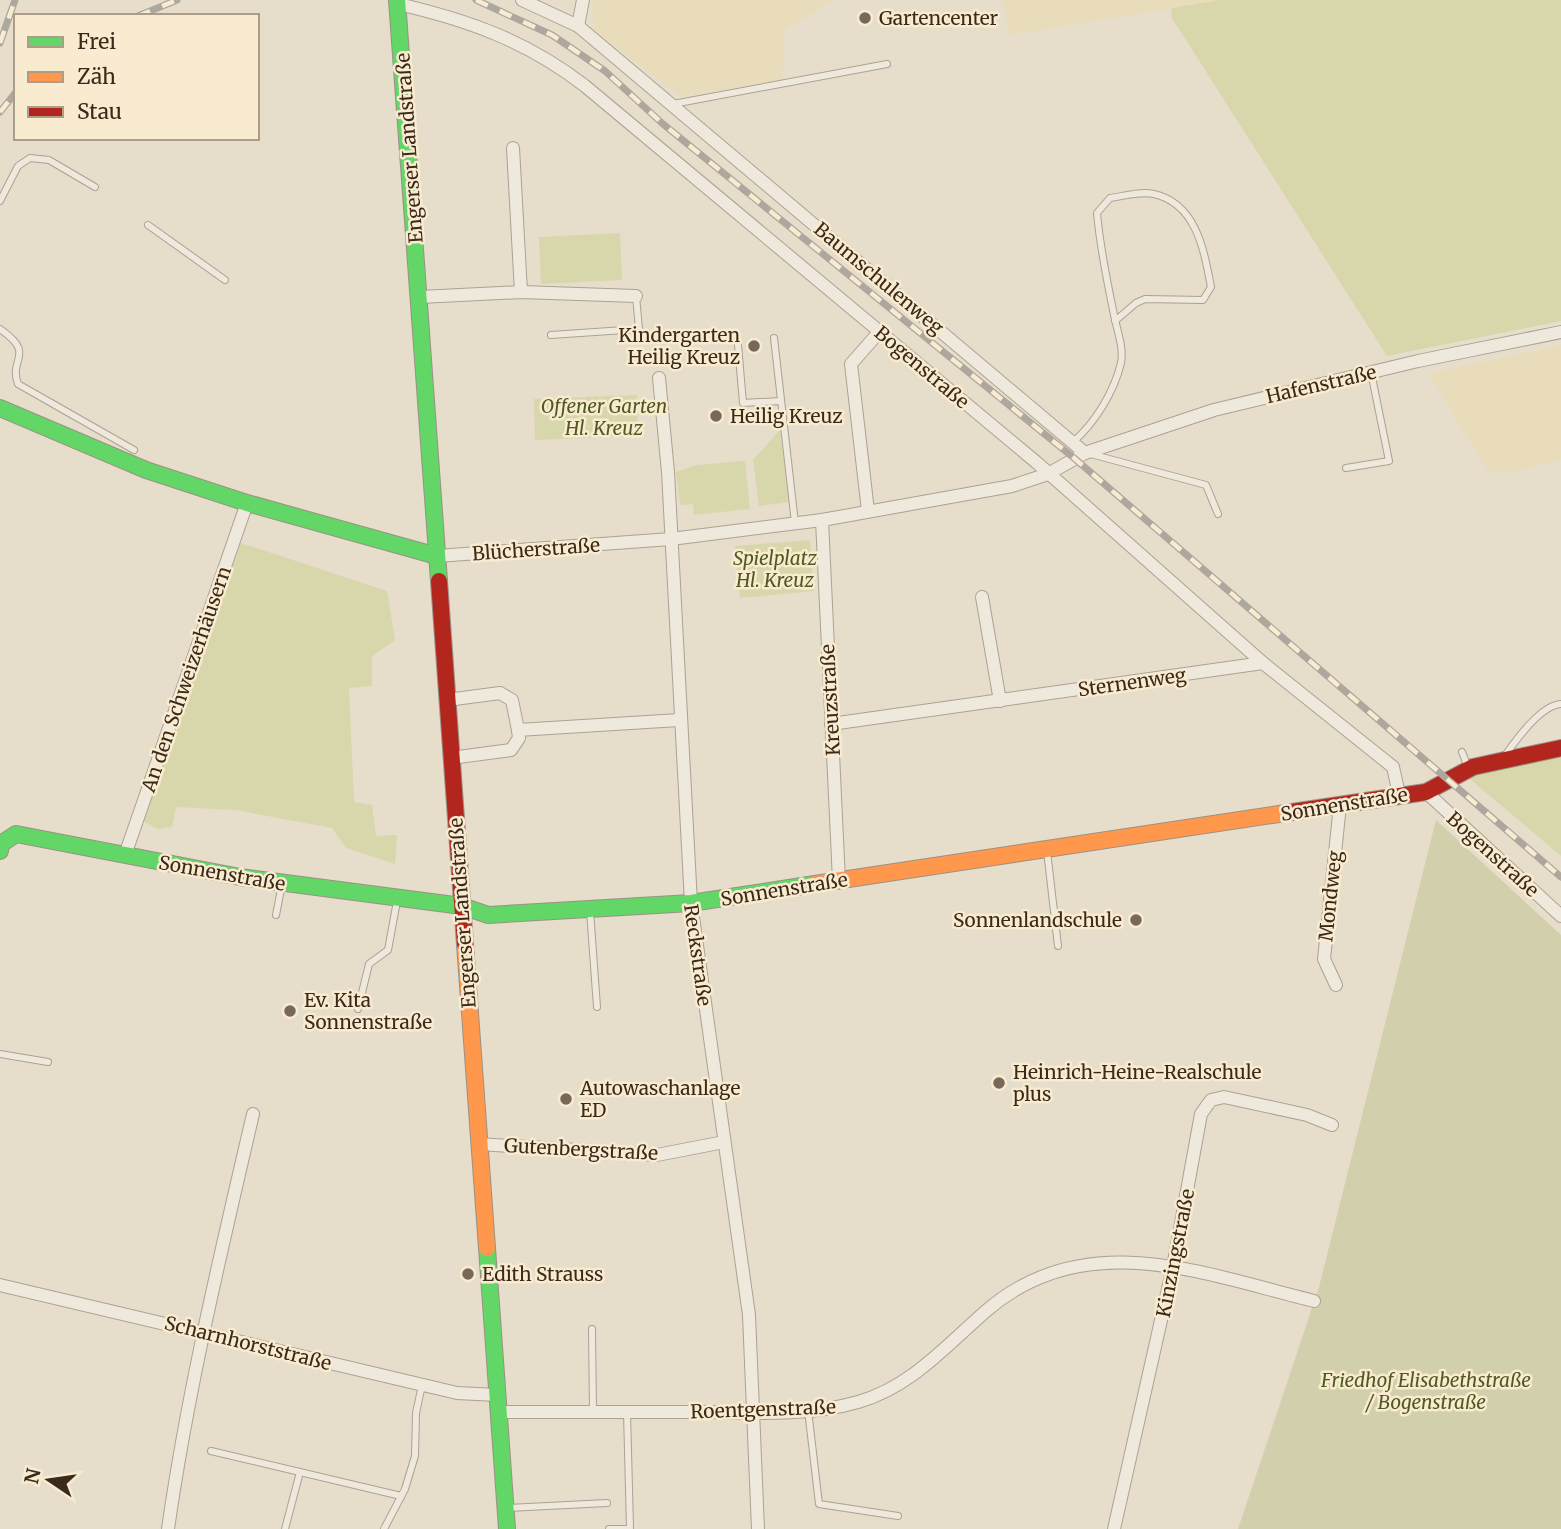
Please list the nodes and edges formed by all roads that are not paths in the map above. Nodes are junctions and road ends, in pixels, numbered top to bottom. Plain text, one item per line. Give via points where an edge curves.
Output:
1 (522, 0) edge
2 (583, 0) edge
3 (397, 2) edge
4 (578, 26) junction
5 (887, 64) dead end
6 (673, 104) junction
7 (513, 148) dead end
8 (95, 187) dead end
9 (0, 201) edge
10 (148, 225) dead end
11 (225, 281) dead end
12 (521, 292) junction
13 (636, 296) joint
14 (420, 297) junction
15 (1115, 321) junction
16 (0, 329) edge
17 (880, 331) junction
18 (1561, 332) edge
19 (551, 335) dead end
20 (774, 338) dead end
21 (738, 345) dead end
22 (1371, 372) junction
23 (659, 378) dead end
24 (779, 401) junction
25 (0, 408) edge
26 (1073, 442) junction
27 (134, 450) dead end
28 (1085, 453) junction
29 (1346, 468) dead end
30 (1048, 474) junction
31 (247, 503) junction
32 (868, 511) junction
33 (1218, 514) dead end
34 (822, 520) junction
35 (796, 523) junction
36 (671, 539) junction
37 (437, 556) junction
38 (982, 597) dead end
39 (1263, 663) junction
40 (447, 700) junction
41 (1000, 701) junction
42 (1561, 704) edge
43 (679, 720) junction
44 (831, 724) junction
45 (518, 730) junction
46 (1561, 748) edge
47 (1462, 751) dead end
48 (451, 758) junction
49 (1503, 759) junction
50 (1469, 768) junction
51 (1426, 792) junction
52 (1399, 794) junction
53 (1340, 805) junction
54 (1, 847) edge
55 (1047, 849) junction
56 (125, 855) junction
57 (839, 881) junction
58 (282, 884) junction
59 (397, 900) junction
60 (691, 903) junction
61 (462, 906) junction
62 (590, 909) junction
63 (276, 915) dead end
64 (1561, 916) edge
65 (1058, 947) dead end
66 (1336, 985) dead end
67 (597, 1007) dead end
68 (358, 1009) dead end
69 (0, 1054) edge
70 (48, 1062) dead end
71 (253, 1114) dead end
72 (1332, 1125) dead end
73 (724, 1142) junction
74 (479, 1144) junction
75 (1173, 1266) junction
76 (0, 1285) edge
77 (1314, 1301) dead end
78 (592, 1329) dead end
79 (202, 1331) junction
80 (422, 1385) junction
81 (498, 1404) junction
82 (808, 1410) junction
83 (593, 1412) junction
84 (627, 1412) junction
85 (752, 1412) junction
86 (211, 1451) dead end
87 (300, 1472) junction
88 (401, 1496) junction
89 (607, 1503) dead end
90 (506, 1508) junction
91 (898, 1516) dead end
92 (630, 1528) edge
93 (168, 1529) edge
94 (285, 1529) edge
95 (384, 1529) edge
96 (507, 1529) edge
97 (609, 1529) edge
98 (758, 1529) edge
99 (1114, 1529) edge

1 - 4 street, Baumschulenweg
2 - 4 street
3 - 14 street, Engerser Landstraße
3 - 17 street, Bogenstraße via 479,25 554,62
4 - 6 street, Baumschulenweg
5 - 6 lane
6 - 26 street, Baumschulenweg
7 - 12 street
8 - 9 lane via 48,160 30,158 18,166
10 - 11 lane
12 - 13 street
12 - 14 street
13 - 19 lane via 639,330
14 - 37 street, Engerser Landstraße
15 - 15 lane via 1097,213 1110,198 1155,194 1176,205 1197,227 1211,287 1203,300 1145,299
15 - 26 lane via 1121,362 1112,388 1086,430
16 - 27 lane via 14,339 20,351 18,384
17 - 30 street, Bogenstraße
17 - 32 street via 852,364
18 - 22 street, Hafenstraße
20 - 24 lane
21 - 24 lane via 743,403
22 - 28 street, Hafenstraße via 1214,410
22 - 29 lane via 1388,461
23 - 36 street, Reckstraße
24 - 35 lane
25 - 31 street, Blücherstraße via 146,470
26 - 28 street, Baumschulenweg
28 - 30 street, Blücherstraße
28 - 33 lane via 1206,485
30 - 32 street, Blücherstraße via 1012,486
30 - 39 street, Bogenstraße
31 - 37 street, Blücherstraße
31 - 56 street, An den Schweizerhäusern
32 - 34 street, Blücherstraße
34 - 35 street, Blücherstraße
34 - 44 street, Kreuzstraße
35 - 36 street, Blücherstraße
36 - 37 street, Blücherstraße
36 - 43 street, Reckstraße
37 - 40 street, Engerser Landstraße
38 - 41 street
39 - 41 street, Sternenweg
39 - 52 street, Bogenstraße via 1393,767
40 - 45 street via 500,693 512,700
40 - 48 street, Engerser Landstraße
41 - 44 street, Sternenweg
42 - 49 lane via 1554,704 1527,727
43 - 45 street
43 - 60 street, Reckstraße
44 - 57 street, Kreuzstraße
45 - 48 street via 519,738 511,750
46 - 49 street, Sonnenstraße
47 - 50 lane
48 - 61 street, Engerser Landstraße
49 - 50 street, Sonnenstraße
50 - 51 street, Sonnenstraße via 1446,775
51 - 52 street, Sonnenstraße
51 - 64 street, Bogenstraße
52 - 53 street, Sonnenstraße
53 - 55 street, Sonnenstraße
53 - 66 street, Mondweg via 1324,959
54 - 56 street, Sonnenstraße via 16,834
55 - 57 street, Sonnenstraße
55 - 65 lane
56 - 58 street, Sonnenstraße
57 - 60 street, Sonnenstraße
58 - 59 street, Sonnenstraße
58 - 63 lane
59 - 61 street, Sonnenstraße
59 - 68 lane via 390,945 369,964
60 - 62 street, Sonnenstraße
60 - 73 street, Reckstraße
61 - 62 street, Sonnenstraße via 488,915
61 - 74 street, Engerser Landstraße
62 - 67 lane
69 - 70 lane
71 - 79 street
72 - 75 street, Kinzingstraße via 1224,1097 1211,1100 1201,1114
73 - 74 street, Gutenbergstraße via 657,1155
73 - 85 street, Reckstraße via 749,1314
74 - 81 street, Engerser Landstraße
75 - 77 street, Roentgenstraße
75 - 82 street, Roentgenstraße via 1115,1260 1044,1276 1001,1299 932,1361 895,1387 860,1402
75 - 99 street, Kinzingstraße
76 - 79 street, Scharnhorststraße
78 - 83 lane
79 - 80 street, Scharnhorststraße
79 - 93 street
80 - 81 street, Scharnhorststraße
80 - 88 lane via 415,1419 417,1447
81 - 83 street, Roentgenstraße
81 - 90 street, Engerser Landstraße
82 - 85 street, Roentgenstraße
82 - 91 lane via 819,1504
83 - 84 street, Roentgenstraße
84 - 85 street, Roentgenstraße
84 - 92 lane
85 - 98 street, Reckstraße
86 - 87 lane
87 - 88 lane
87 - 94 lane
88 - 95 lane
89 - 90 lane
90 - 96 street, Engerser Landstraße
92 - 97 lane

